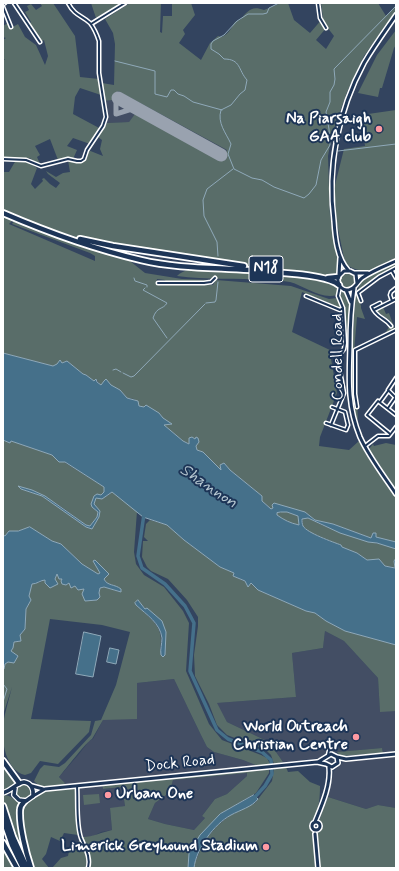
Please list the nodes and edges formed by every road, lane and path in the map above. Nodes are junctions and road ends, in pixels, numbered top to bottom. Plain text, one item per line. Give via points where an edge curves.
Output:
1 (14, 3) edge
2 (68, 3) edge
3 (126, 3) edge
4 (318, 3) edge
5 (4, 5) edge
6 (395, 16) edge
7 (91, 24) junction
8 (12, 27) dead end
9 (326, 28) dead end
10 (40, 42) dead end
11 (3, 159) edge
12 (3, 212) edge
13 (340, 255) junction
14 (396, 261) edge
15 (396, 268) edge
16 (348, 270) junction
17 (392, 271) junction
18 (354, 273) junction
19 (370, 273) junction
20 (339, 277) junction
21 (215, 278) dead end
22 (396, 278) edge
23 (158, 283) dead end
24 (357, 283) junction
25 (339, 285) junction
26 (354, 288) junction
27 (396, 288) edge
28 (345, 289) junction
29 (339, 292) junction
30 (306, 296) dead end
31 (396, 299) edge
32 (362, 301) dead end
33 (392, 301) junction
34 (380, 303) dead end
35 (351, 304) junction
36 (343, 308) junction
37 (373, 310) junction
38 (390, 326) dead end
39 (396, 330) edge
40 (338, 356) dead end
41 (338, 360) dead end
42 (396, 378) edge
43 (388, 391) junction
44 (396, 398) edge
45 (380, 402) junction
46 (332, 407) dead end
47 (357, 407) dead end
48 (388, 408) junction
49 (337, 409) junction
50 (352, 410) junction
51 (345, 412) junction
52 (396, 414) edge
53 (326, 423) dead end
54 (331, 425) junction
55 (396, 427) edge
56 (385, 430) junction
57 (383, 433) dead end
58 (389, 433) dead end
59 (365, 446) junction
60 (396, 494) edge
61 (332, 754) junction
62 (396, 754) edge
63 (327, 756) junction
64 (338, 757) junction
65 (346, 759) junction
66 (3, 761) edge
67 (317, 762) junction
68 (338, 762) junction
69 (326, 764) junction
70 (334, 766) junction
71 (329, 767) junction
72 (330, 774) junction
73 (19, 783) junction
74 (32, 786) junction
75 (77, 786) junction
76 (15, 788) junction
77 (45, 789) junction
78 (3, 793) edge
79 (33, 796) junction
80 (15, 797) junction
81 (24, 802) junction
82 (3, 806) edge
83 (3, 819) edge
84 (317, 822) junction
85 (318, 829) junction
86 (314, 830) junction
87 (315, 834) junction
88 (3, 843) edge
89 (17, 868) edge
90 (23, 868) edge
91 (27, 868) edge
92 (31, 868) edge
93 (88, 868) edge
94 (318, 868) edge

1 - 10 street
2 - 7 street via 74,12
3 - 7 street
4 - 9 street via 320,18
5 - 8 street
6 - 13 main road via 361,70 349,95 340,127 334,157 331,198
7 - 11 street via 99,41 99,73 106,117 104,126 87,150 84,159 68,159 41,166 26,160
12 - 20 highway, N18 via 70,237 113,246 207,261
12 - 25 highway, N18 via 72,240 141,260 183,266 301,275 330,280
13 - 16 main road
13 - 20 main road
14 - 19 main road
15 - 17 street
16 - 18 main road
16 - 20 main road via 342,272
17 - 22 street
17 - 32 street via 359,292
18 - 19 main road
18 - 24 main road via 357,276
19 - 24 main road
20 - 25 main road
21 - 23 street via 204,283
24 - 26 main road
25 - 28 main road
25 - 29 street
26 - 28 main road
26 - 35 main road
27 - 33 street via 390,293
28 - 29 street
28 - 35 main road
29 - 36 street
30 - 36 street via 340,310
31 - 33 street
33 - 37 street
34 - 37 street via 372,307
35 - 50 main road, Condell Road via 348,387
36 - 40 street via 345,343
37 - 38 street
39 - 47 street via 356,350
41 - 49 street via 344,393
42 - 43 street
43 - 44 street
43 - 45 street
44 - 48 street
45 - 48 street
45 - 56 street via 377,402 367,415
46 - 49 street
48 - 52 street
49 - 51 street
49 - 54 street
50 - 51 street
50 - 59 main road, Condell Road
51 - 54 street via 348,425 346,430
53 - 54 street
55 - 59 street via 389,436 378,436
56 - 57 street
56 - 58 street
59 - 60 main road, Condell Road
61 - 63 main road
61 - 63 street via 330,746
61 - 64 main road
62 - 65 main road
63 - 67 main road, Dock Road
63 - 69 main road
64 - 65 main road
64 - 68 main road
65 - 68 main road
66 - 73 highway
67 - 69 main road, Dock Road
67 - 75 main road, Dock Road
68 - 70 main road
69 - 71 main road
70 - 71 main road
70 - 72 main road
71 - 72 main road
72 - 84 main road
73 - 74 main road via 27,782
73 - 76 main road
74 - 77 main road, Dock Road
74 - 79 main road
75 - 77 main road, Dock Road
75 - 93 street via 79,831 89,861
76 - 78 main road
76 - 80 main road
77 - 79 main road, Dock Road
78 - 80 main road
79 - 81 main road
80 - 81 main road
81 - 92 highway via 20,808 20,819
82 - 91 highway
83 - 90 highway
84 - 85 main road via 320,825
84 - 86 main road via 312,825
85 - 86 main road
85 - 87 main road
86 - 87 main road
87 - 94 main road
88 - 89 highway

